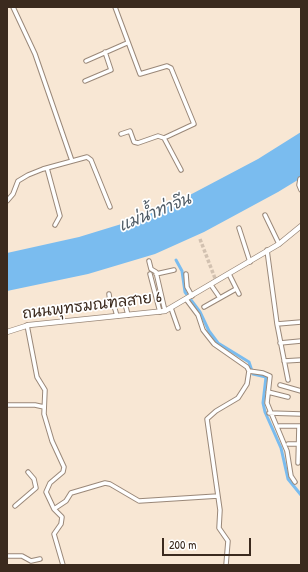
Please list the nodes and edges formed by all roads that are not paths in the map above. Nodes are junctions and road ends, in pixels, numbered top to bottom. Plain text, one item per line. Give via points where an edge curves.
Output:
1 (13, 7) edge
2 (115, 7) edge
3 (128, 43) junction
4 (106, 52) junction
5 (86, 61) dead end
6 (85, 80) dead end
7 (121, 134) dead end
8 (164, 138) junction
9 (72, 161) junction
10 (48, 168) junction
11 (181, 170) dead end
12 (300, 179) dead end
13 (301, 190) edge
14 (7, 201) edge
15 (110, 207) dead end
16 (265, 215) dead end
17 (55, 225) dead end
18 (301, 227) edge
19 (239, 228) dead end
20 (278, 244) junction
21 (268, 250) junction
22 (149, 260) dead end
23 (250, 262) junction
24 (174, 270) dead end
25 (150, 274) dead end
26 (156, 274) junction
27 (186, 274) dead end
28 (229, 274) junction
29 (211, 285) junction
30 (236, 289) junction
31 (109, 294) dead end
32 (239, 294) dead end
33 (192, 296) junction
34 (220, 298) junction
35 (186, 299) junction
36 (124, 300) dead end
37 (204, 307) dead end
38 (171, 308) junction
39 (162, 312) junction
40 (117, 316) junction
41 (128, 316) junction
42 (301, 322) edge
43 (277, 324) junction
44 (27, 325) junction
45 (178, 328) dead end
46 (7, 332) edge
47 (301, 341) edge
48 (280, 343) junction
49 (301, 360) edge
50 (284, 361) junction
51 (250, 371) junction
52 (288, 380) dead end
53 (280, 385) dead end
54 (301, 391) edge
55 (268, 392) junction
56 (288, 397) dead end
57 (7, 405) edge
58 (44, 407) junction
59 (270, 413) junction
60 (301, 414) edge
61 (279, 426) dead end
62 (300, 426) edge
63 (288, 444) dead end
64 (300, 444) edge
65 (292, 464) dead end
66 (300, 464) edge
67 (28, 472) dead end
68 (295, 482) dead end
69 (38, 488) junction
70 (46, 488) junction
71 (218, 496) junction
72 (14, 506) dead end
73 (54, 509) junction
74 (7, 556) edge
75 (40, 559) dead end
76 (62, 565) edge
77 (226, 565) edge

1 - 9 street via 35,54
2 - 3 street
3 - 4 street
3 - 8 street via 140,74 167,66 172,68 194,124
4 - 5 street
4 - 6 street via 111,70
7 - 8 street via 130,131 136,143 158,136
8 - 11 street
9 - 10 street
9 - 15 street via 87,156 90,158
10 - 14 street via 18,181
10 - 17 street via 60,216
12 - 13 street
16 - 20 street
18 - 20 main road, ถนนพุทธมณฑลสาย 6
19 - 23 street
20 - 21 main road, ถนนพุทธมณฑลสาย 6
21 - 23 main road, ถนนพุทธมณฑลสาย 6
21 - 43 street
22 - 26 street via 151,269
23 - 28 main road, ถนนพุทธมณฑลสาย 6
24 - 26 street
25 - 39 street
26 - 39 street
27 - 33 street via 187,287
28 - 29 main road, ถนนพุทธมณฑลสาย 6
28 - 30 street
29 - 33 main road, ถนนพุทธมณฑลสาย 6
29 - 34 street
30 - 32 street
30 - 34 street
31 - 40 street
33 - 35 main road, ถนนพุทธมณฑลสาย 6
34 - 37 street
35 - 38 main road, ถนนพุทธมณฑลสาย 6
35 - 51 street via 214,344
36 - 41 street
38 - 39 main road, ถนนพุทธมณฑลสาย 6
38 - 45 street
39 - 41 main road, ถนนพุทธมณฑลสาย 6
40 - 41 main road, ถนนพุทธมณฑลสาย 6
40 - 44 main road, ถนนพุทธมณฑลสาย 6
42 - 43 street
43 - 48 street
44 - 46 main road, ถนนพุทธมณฑลสาย 6
44 - 58 street via 38,377 45,390
47 - 48 street
48 - 50 street
49 - 50 street
50 - 52 street
51 - 55 street via 270,376
51 - 71 street via 247,384 238,398 207,419
53 - 54 street
55 - 56 street
55 - 59 street via 266,402
57 - 58 street
58 - 70 street via 50,435 64,467 63,472
59 - 60 street
59 - 68 street via 287,451
61 - 62 street
62 - 64 street
63 - 64 street
64 - 66 street
65 - 66 street
67 - 69 street
69 - 70 street
69 - 72 street
70 - 73 street
71 - 73 street via 139,501 105,483 71,493 66,501
71 - 77 street via 219,528 228,541
73 - 76 street via 62,520 54,534
74 - 75 street via 22,556 31,561

